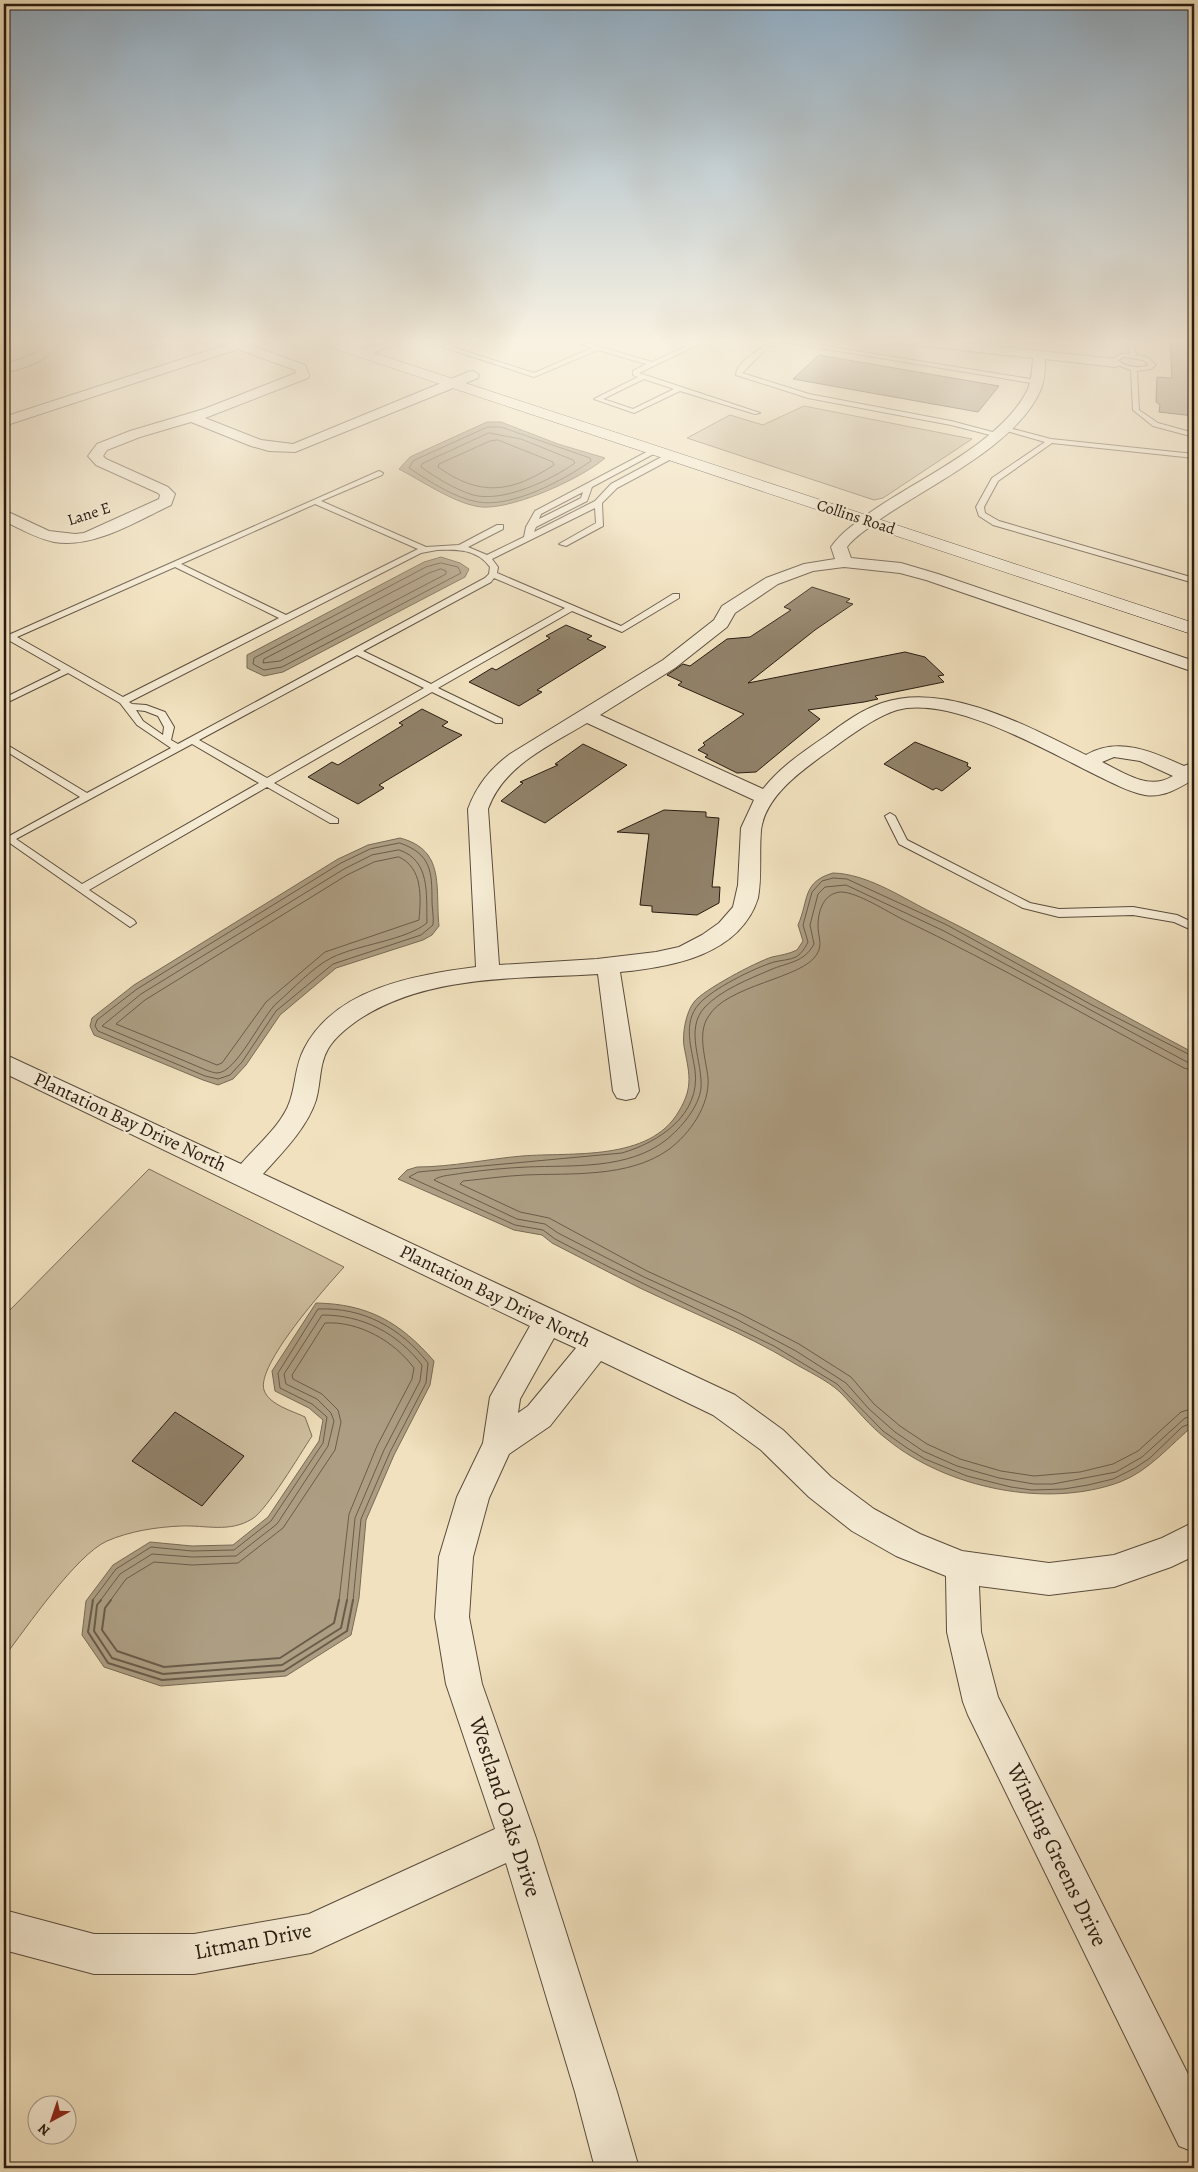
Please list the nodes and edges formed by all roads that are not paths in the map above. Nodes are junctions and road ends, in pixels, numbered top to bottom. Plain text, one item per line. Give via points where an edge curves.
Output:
1 (120, 440) edge
2 (249, 440) edge
3 (314, 440) edge
4 (629, 440) edge
5 (661, 440) edge
6 (670, 440) edge
7 (988, 440) edge
8 (1051, 440) edge
9 (1054, 440) edge
10 (664, 452) junction
11 (1194, 456) edge
12 (379, 473) dead end
13 (314, 502) junction
14 (598, 503) junction
15 (4, 515) edge
16 (875, 515) junction
17 (500, 526) dead end
18 (527, 538) junction
19 (563, 544) dead end
20 (459, 548) junction
21 (425, 549) junction
22 (488, 558) junction
23 (844, 562) junction
24 (175, 564) junction
25 (493, 574) junction
26 (1194, 582) edge
27 (676, 596) dead end
28 (570, 608) junction
29 (1194, 612) edge
30 (286, 618) junction
31 (1194, 628) edge
32 (7, 639) edge
33 (356, 652) junction
34 (1194, 667) edge
35 (68, 670) junction
36 (431, 688) junction
37 (4, 701) edge
38 (126, 704) junction
39 (585, 716) junction
40 (499, 721) dead end
41 (192, 740) junction
42 (166, 741) junction
43 (4, 746) edge
44 (178, 748) junction
45 (1088, 762) junction
46 (1191, 772) edge
47 (266, 782) junction
48 (87, 797) junction
49 (766, 798) junction
50 (890, 816) dead end
51 (334, 821) dead end
52 (82, 889) junction
53 (130, 923) dead end
54 (1194, 927) edge
55 (608, 966) junction
56 (488, 972) junction
57 (4, 1063) edge
58 (626, 1090) dead end
59 (245, 1177) junction
60 (548, 1321) junction
61 (596, 1345) junction
62 (498, 1444) junction
63 (1194, 1538) edge
64 (962, 1567) junction
65 (516, 1838) junction
66 (4, 1930) edge
67 (1194, 2131) edge
68 (617, 2168) edge

1 - 15 street, Lane E via 102,447 95,456 101,462 163,490 168,498 161,506 74,540 46,536
2 - 3 street via 283,449
4 - 10 main road, Collins Road
5 - 10 main road
6 - 16 main road, Collins Road
7 - 16 street
8 - 26 lane via 995,480 982,501 982,514 1002,525
9 - 11 lane
10 - 14 lane via 614,486
10 - 16 main road, Collins Road
10 - 18 lane via 589,486 584,499 530,527
12 - 13 lane
13 - 21 lane
13 - 24 lane
14 - 18 lane
14 - 19 lane via 600,524
16 - 23 street via 844,539 839,548
16 - 29 main road, Collins Road
16 - 31 main road, Collins Road
17 - 20 lane
18 - 22 lane
20 - 21 lane
20 - 22 lane
21 - 30 lane
22 - 25 lane via 494,567
23 - 34 street via 901,568 932,577
23 - 39 street via 810,567 772,581 728,610 721,623 669,664
24 - 30 lane
24 - 32 lane
25 - 28 lane
25 - 33 lane via 488,580
27 - 28 lane via 622,628
28 - 36 lane
30 - 38 lane
32 - 35 lane
33 - 36 lane
33 - 41 lane
35 - 37 lane
35 - 38 lane
36 - 40 lane
36 - 47 lane
38 - 42 lane via 145,727
38 - 42 lane via 162,714 168,727
39 - 49 street
39 - 56 street via 495,775 478,809
41 - 44 lane
41 - 47 lane
42 - 44 lane
43 - 48 lane
44 - 48 lane
45 - 46 street via 1106,752 1121,751
45 - 46 street via 1132,784 1159,790
45 - 49 street via 1037,738 950,707 899,704 881,710 845,731 788,774
47 - 51 lane
47 - 52 lane
48 - 52 lane via 9,839
49 - 55 street via 752,823 747,898 737,919 709,941 676,957
50 - 54 lane via 903,842 1027,906 1059,913 1133,911 1177,918
52 - 53 lane
55 - 56 street
55 - 58 street
56 - 59 street via 397,990 364,1002 340,1021 311,1054 303,1101
57 - 59 street, Plantation Bay Drive North
59 - 60 street, Plantation Bay Drive North
60 - 61 street, Plantation Bay Drive North
60 - 62 street via 505,1397
61 - 62 street via 539,1416
61 - 64 street, Plantation Bay Drive North via 724,1405 772,1440 820,1487 863,1520 908,1545
62 - 65 street, Westland Oaks Drive via 473,1497 456,1557 452,1617 464,1684
63 - 64 street, Plantation Bay Drive North via 1171,1551 1114,1571 1049,1579
64 - 67 street, Winding Greens Drive via 964,1632 981,1702
65 - 66 street, Litman Drive via 311,1933 194,1954 94,1954
65 - 68 street, Westland Oaks Drive via 594,2083

